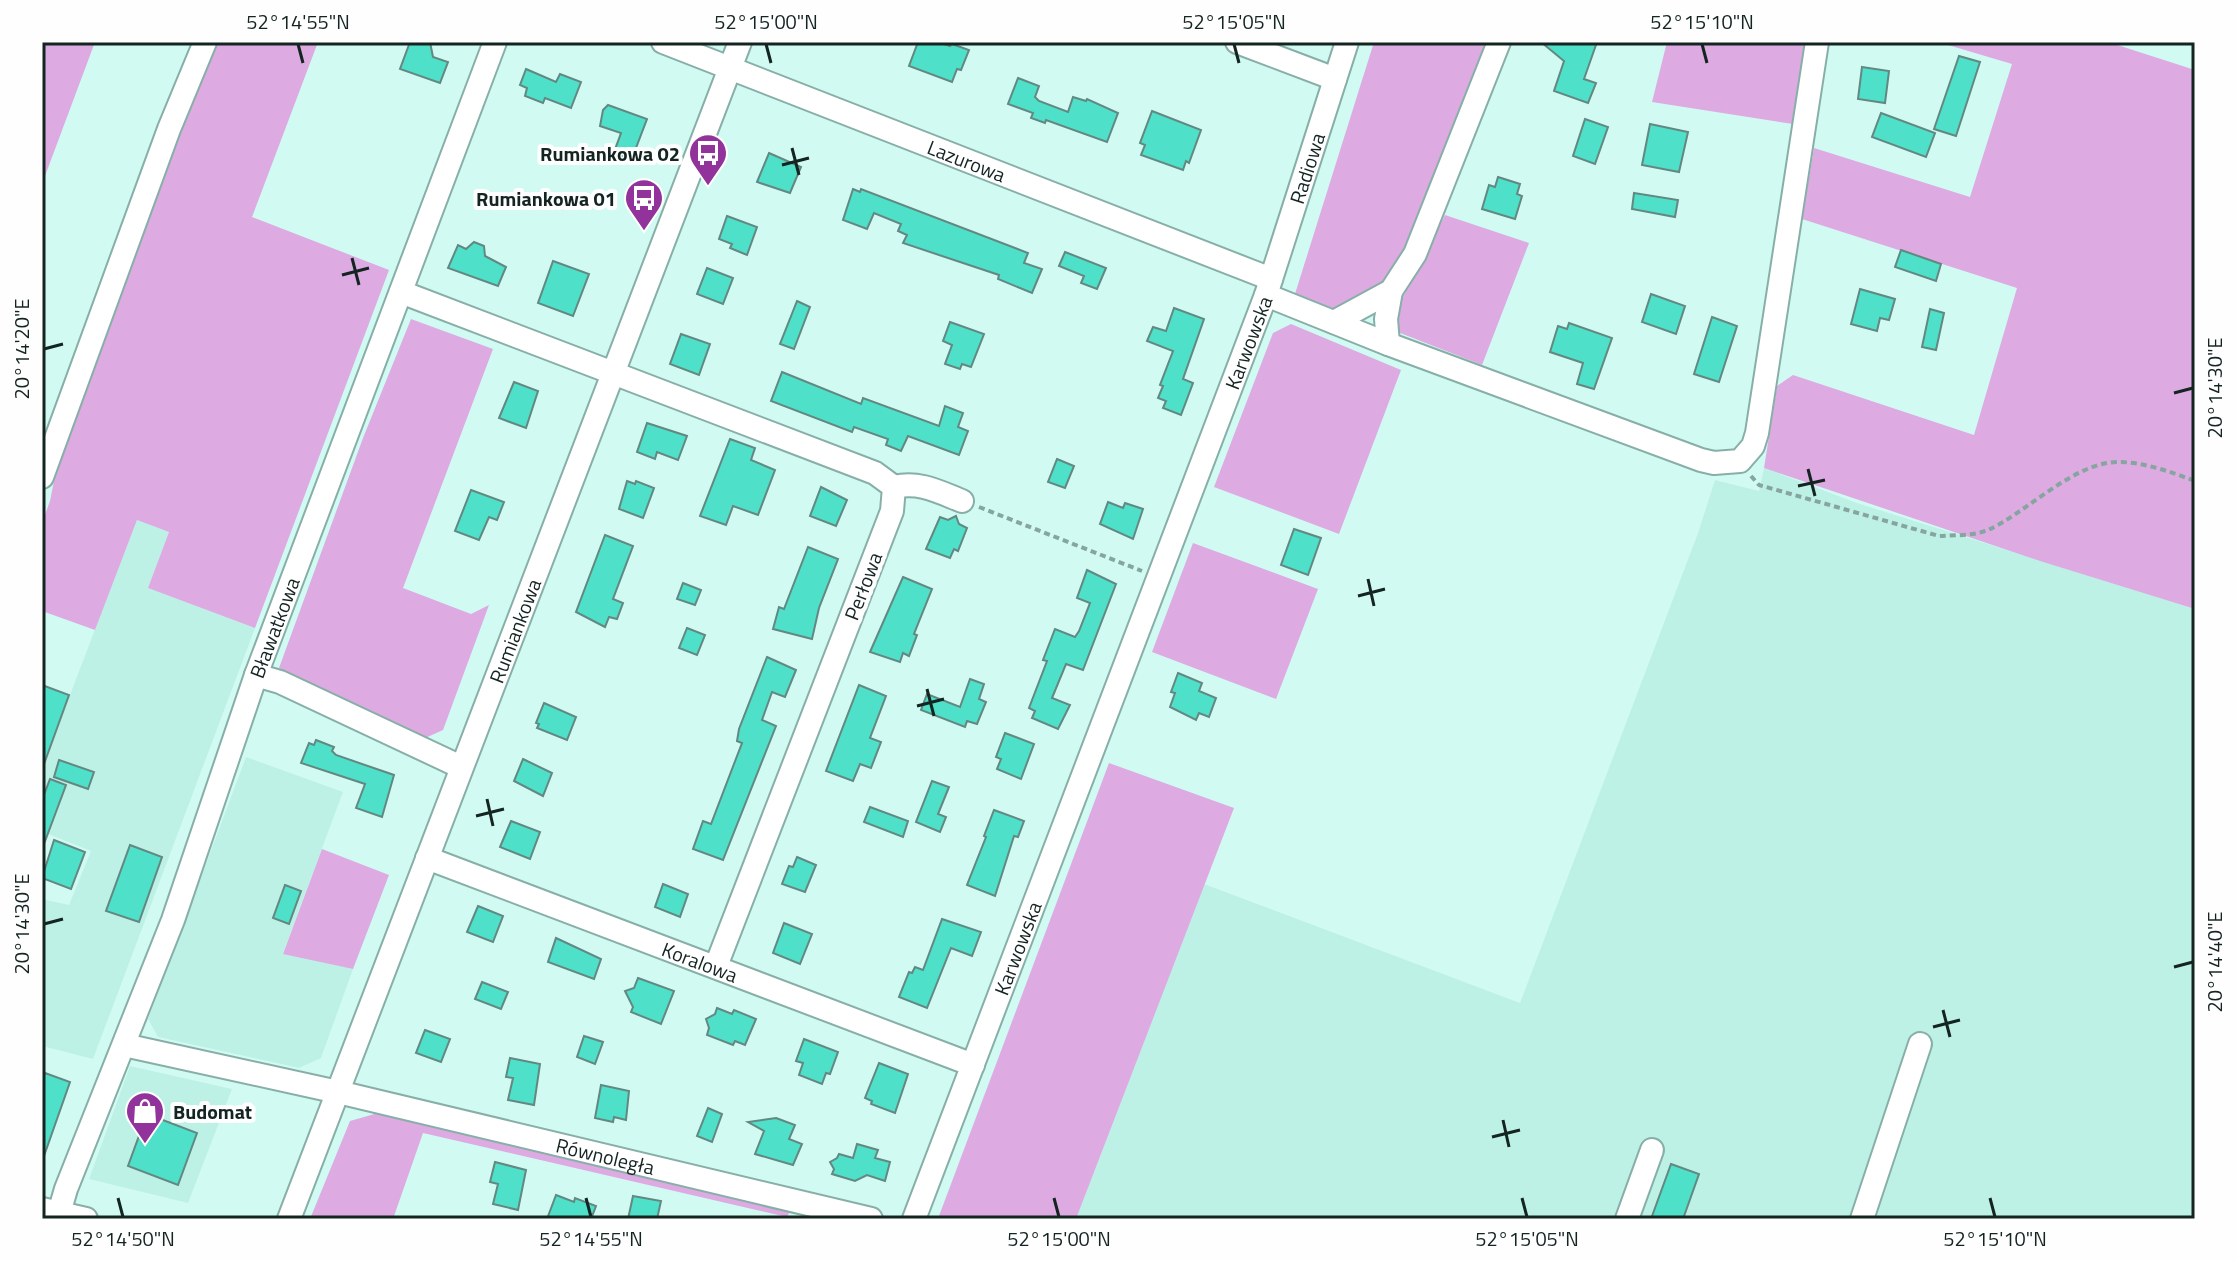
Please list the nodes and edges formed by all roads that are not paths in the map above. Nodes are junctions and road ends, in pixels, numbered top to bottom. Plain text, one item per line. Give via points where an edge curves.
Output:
1 (205, 42) edge
2 (495, 42) edge
3 (663, 42) edge
4 (740, 42) edge
5 (1237, 42) edge
6 (1347, 42) edge
7 (1499, 42) edge
8 (1817, 42) edge
9 (731, 68) junction
10 (1335, 79) junction
11 (1269, 287) junction
12 (1391, 291) junction
13 (401, 292) junction
14 (1334, 322) junction
15 (1388, 344) junction
16 (613, 375) junction
17 (42, 477) edge
18 (894, 487) junction
19 (962, 501) road end
20 (256, 675) junction
21 (461, 767) junction
22 (427, 858) junction
23 (716, 966) junction
24 (1920, 1044) dead end
25 (124, 1045) junction
26 (973, 1065) junction
27 (338, 1092) junction
28 (1652, 1150) dead end
29 (51, 1211) edge
30 (86, 1219) edge
31 (289, 1219) edge
32 (871, 1219) edge
33 (914, 1219) edge
34 (1627, 1219) edge
35 (1862, 1219) edge

1 - 17 street
2 - 13 street, Bławatkowa
3 - 9 street, Lazurowa
4 - 9 street, Rumiankowa
5 - 10 street
6 - 10 street, Radiowa
7 - 12 street via 1415,254
8 - 15 street, Karwowska via 1757,433 1740,461 1701,460
9 - 11 street, Lazurowa
9 - 16 street, Rumiankowa
10 - 11 street, Radiowa
11 - 14 street, Karwowska
11 - 26 street, Karwowska
12 - 14 street
12 - 15 street
13 - 16 street
13 - 20 street, Bławatkowa
14 - 15 street, Karwowska
16 - 18 street via 875,473
16 - 21 street, Rumiankowa
18 - 19 street via 924,486
18 - 23 street, Perłowa via 892,511
20 - 21 street
20 - 25 street, Bławatkowa via 173,920
21 - 22 street, Rumiankowa
22 - 23 street, Koralowa
22 - 27 street, Rumiankowa
23 - 26 street, Koralowa
24 - 35 street
25 - 27 street, Równoległa
25 - 29 street, Bławatkowa via 66,1189
26 - 33 street, Karwowska
27 - 31 street, Rumiankowa
27 - 32 street, Równoległa
28 - 34 street
29 - 30 street

